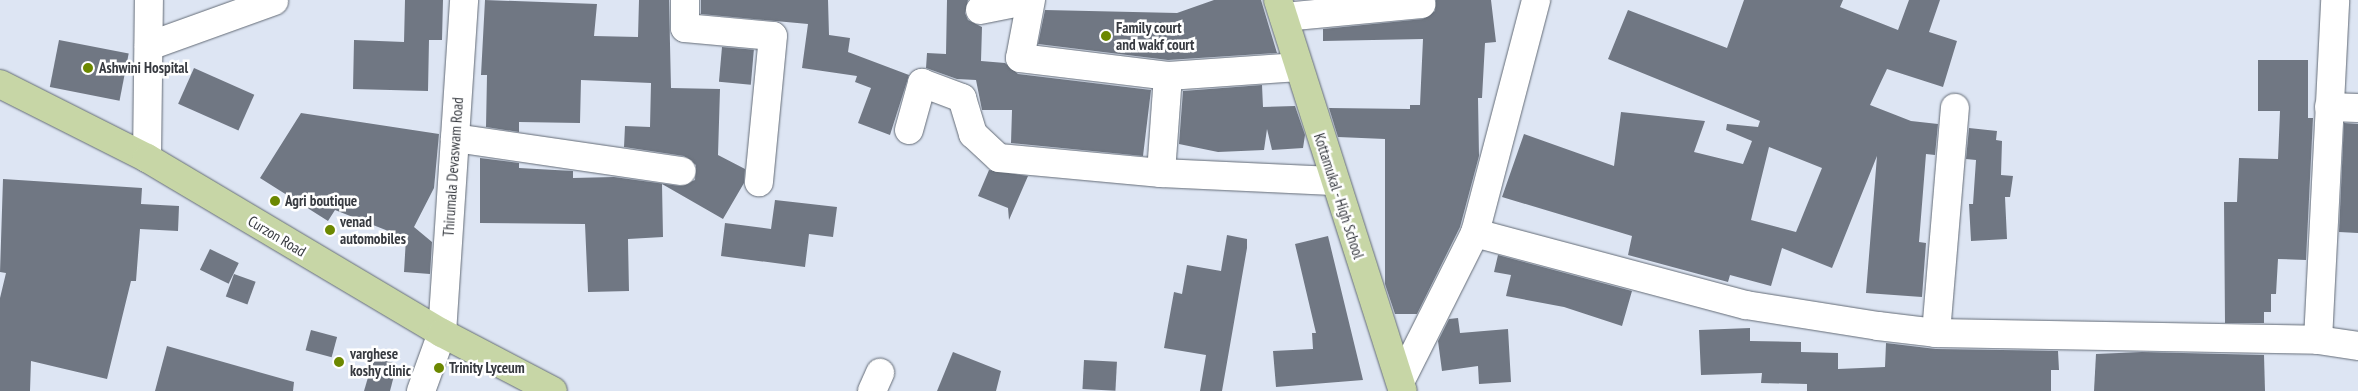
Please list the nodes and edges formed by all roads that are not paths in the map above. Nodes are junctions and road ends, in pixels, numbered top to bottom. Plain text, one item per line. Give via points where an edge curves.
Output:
1 (149, 0) edge
2 (464, 0) edge
3 (685, 0) edge
4 (1030, 0) edge
5 (1536, 0) edge
6 (2336, 0) edge
7 (274, 1) edge
8 (1422, 4) dead end
9 (1281, 9) edge
10 (980, 10) dead end
11 (149, 46) junction
12 (1299, 67) junction
13 (1168, 76) junction
14 (0, 84) edge
15 (2329, 107) junction
16 (1955, 108) dead end
17 (2358, 108) edge
18 (909, 130) dead end
19 (455, 138) junction
20 (147, 158) junction
21 (682, 171) dead end
22 (1161, 173) junction
23 (1333, 181) junction
24 (759, 182) dead end
25 (1475, 233) junction
26 (442, 333) junction
27 (1936, 333) junction
28 (2318, 340) junction
29 (2358, 346) edge
30 (1402, 385) edge
31 (421, 391) edge
32 (553, 391) edge

1 - 11 street
2 - 19 street, Thirumala Devaswam Road
3 - 24 street via 685,28 773,36
4 - 10 street
4 - 13 street via 1020,58
5 - 25 street
6 - 15 street
7 - 11 street
8 - 9 street
9 - 12 main road, Kottamukal - High School
11 - 20 street
12 - 13 street
12 - 23 main road, Kottamukal - High School
13 - 22 street
14 - 20 main road, Curzon Road
15 - 17 street
15 - 28 street
16 - 27 street
18 - 22 street via 922,83 962,98 973,134 999,158
19 - 21 street
19 - 26 street, Thirumala Devaswam Road
20 - 26 main road, Curzon Road
22 - 23 street
23 - 30 main road, Kottamukal - High School
25 - 27 street via 1746,305
25 - 30 street
26 - 31 street, Thirumala Devaswam Road
26 - 32 main road, Curzon Road
27 - 28 street
28 - 29 street

